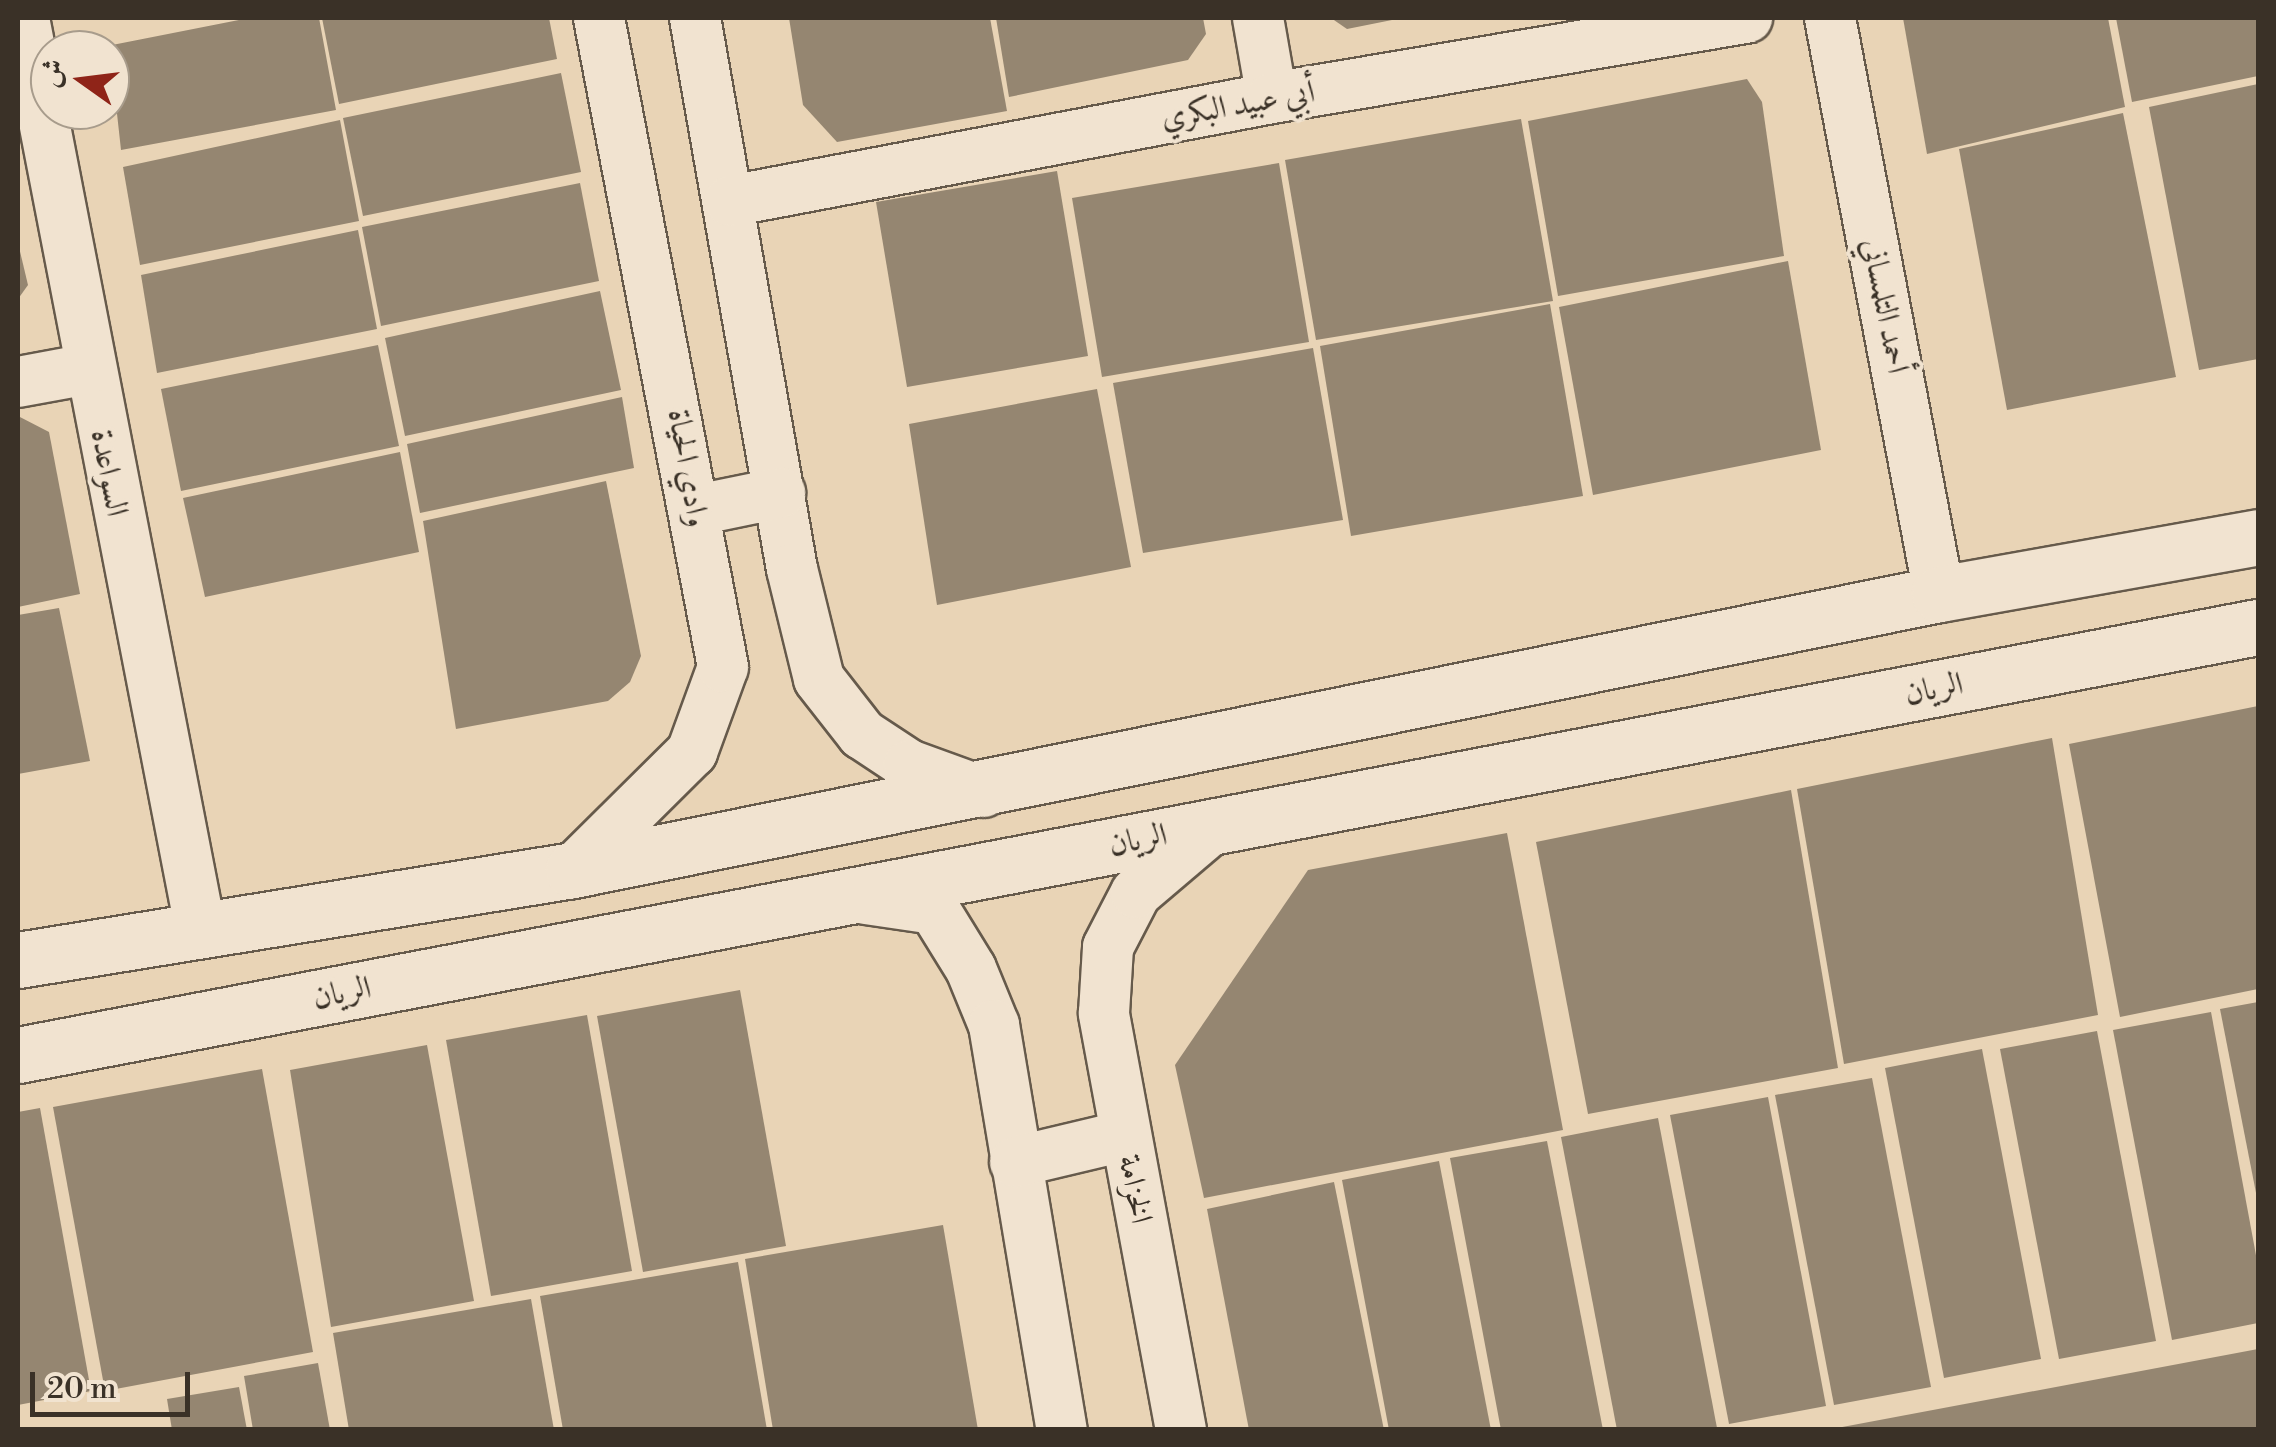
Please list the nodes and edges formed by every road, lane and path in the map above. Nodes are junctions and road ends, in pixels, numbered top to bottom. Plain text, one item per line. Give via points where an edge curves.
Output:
1 (24, 18) edge
2 (599, 18) edge
3 (695, 18) edge
4 (1258, 18) edge
5 (1748, 18) edge
6 (1830, 18) edge
7 (1272, 98) junction
8 (730, 201) junction
9 (88, 369) junction
10 (18, 382) edge
11 (780, 493) junction
12 (697, 510) junction
13 (2258, 536) edge
14 (1939, 594) junction
15 (2258, 627) edge
16 (983, 792) junction
17 (1217, 824) junction
18 (573, 870) junction
19 (848, 896) junction
20 (200, 927) junction
21 (18, 960) edge
22 (18, 1055) edge
23 (1124, 1136) junction
24 (1015, 1162) junction
25 (1062, 1430) edge
26 (1181, 1430) edge

1 - 9 street, السواعدة
2 - 12 street, وادي الحياة
3 - 8 street
4 - 7 street
5 - 7 street, أبي عبيد البكري
6 - 14 street, أحمد التلمساني
7 - 8 street, أبي عبيد البكري
8 - 11 street
9 - 10 street
9 - 20 street, السواعدة
11 - 12 street
11 - 16 street via 819,679 862,734 909,765
12 - 18 street, وادي الحياة via 723,668 692,752
13 - 14 street
14 - 16 street
15 - 17 street, الريان
16 - 18 street
17 - 19 street, الريان
17 - 23 street, الخزامة via 1136,893 1108,947 1104,1012
18 - 20 street
19 - 22 street, الريان
19 - 24 street via 934,909 971,968 994,1025
20 - 21 street
23 - 24 street
23 - 26 street, الخزامة
24 - 25 street

